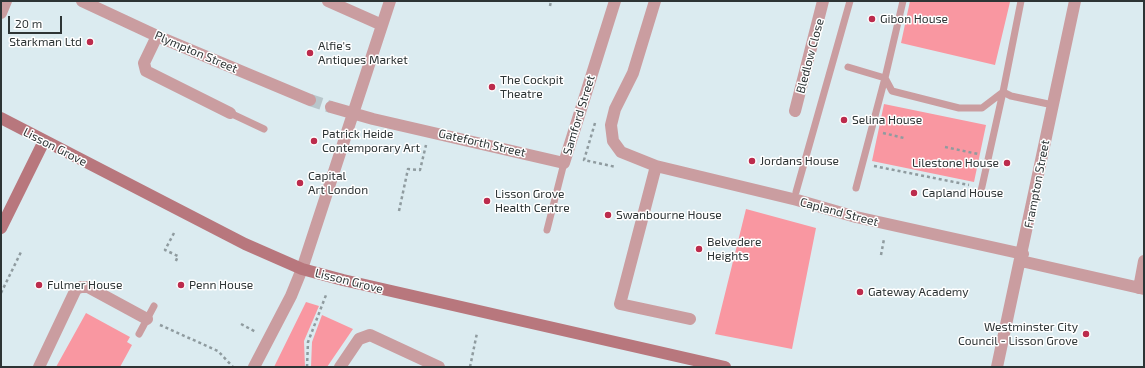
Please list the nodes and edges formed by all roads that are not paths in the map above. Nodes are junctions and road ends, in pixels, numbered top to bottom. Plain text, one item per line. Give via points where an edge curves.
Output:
1 (6, 1) edge
2 (82, 1) edge
3 (328, 1) edge
4 (390, 1) edge
5 (615, 1) edge
6 (655, 1) edge
7 (823, 1) edge
8 (850, 1) edge
9 (903, 1) edge
10 (1021, 1) edge
11 (1075, 1) edge
12 (1, 13) edge
13 (382, 25) junction
14 (157, 36) junction
15 (848, 67) dead end
16 (885, 78) junction
17 (1003, 92) junction
18 (310, 100) tunnel mouth
19 (1053, 105) junction
20 (331, 107) tunnel mouth
21 (795, 111) dead end
22 (230, 113) joint
23 (353, 113) junction
24 (1, 118) edge
25 (264, 129) dead end
26 (44, 141) junction
27 (564, 163) junction
28 (656, 166) junction
29 (856, 188) dead end
30 (981, 189) road end
31 (796, 192) dead end
32 (1, 228) edge
33 (547, 230) dead end
34 (1022, 257) junction
35 (1144, 261) edge
36 (302, 269) junction
37 (1141, 288) edge
38 (154, 306) dead end
39 (147, 319) junction
40 (690, 319) dead end
41 (139, 334) dead end
42 (39, 367) edge
43 (254, 367) edge
44 (340, 367) edge
45 (439, 367) edge
46 (725, 367) edge
47 (997, 367) edge

1 - 12 street
2 - 14 street, Plympton Street
3 - 13 street
4 - 13 street
5 - 27 street, Samford Street
6 - 28 street, Capland Street via 633,73 618,100 612,121 613,141 621,152
7 - 21 street, Bledlow Close
8 - 31 lane
9 - 16 lane
10 - 17 lane
11 - 19 street, Frampton Street
13 - 23 street
14 - 18 street, Plympton Street
14 - 22 street via 144,63 146,71
15 - 16 lane
16 - 17 lane via 892,90 960,108 982,108
16 - 29 lane
17 - 19 lane
17 - 30 lane
19 - 34 street, Frampton Street
20 - 23 street
22 - 25 lane
23 - 27 street, Gateforth Street
23 - 36 street
24 - 26 main road, Lisson Grove
26 - 32 main road
26 - 36 main road, Lisson Grove via 263,253
27 - 33 lane, Samford Street
28 - 34 street, Capland Street
28 - 40 street via 620,304
34 - 37 street, Capland Street
34 - 47 street, Frampton Street
35 - 37 street
36 - 43 street
36 - 46 main road, Lisson Grove
38 - 39 lane
39 - 41 lane
39 - 42 street via 88,287 76,289
44 - 45 street via 359,339 370,335

